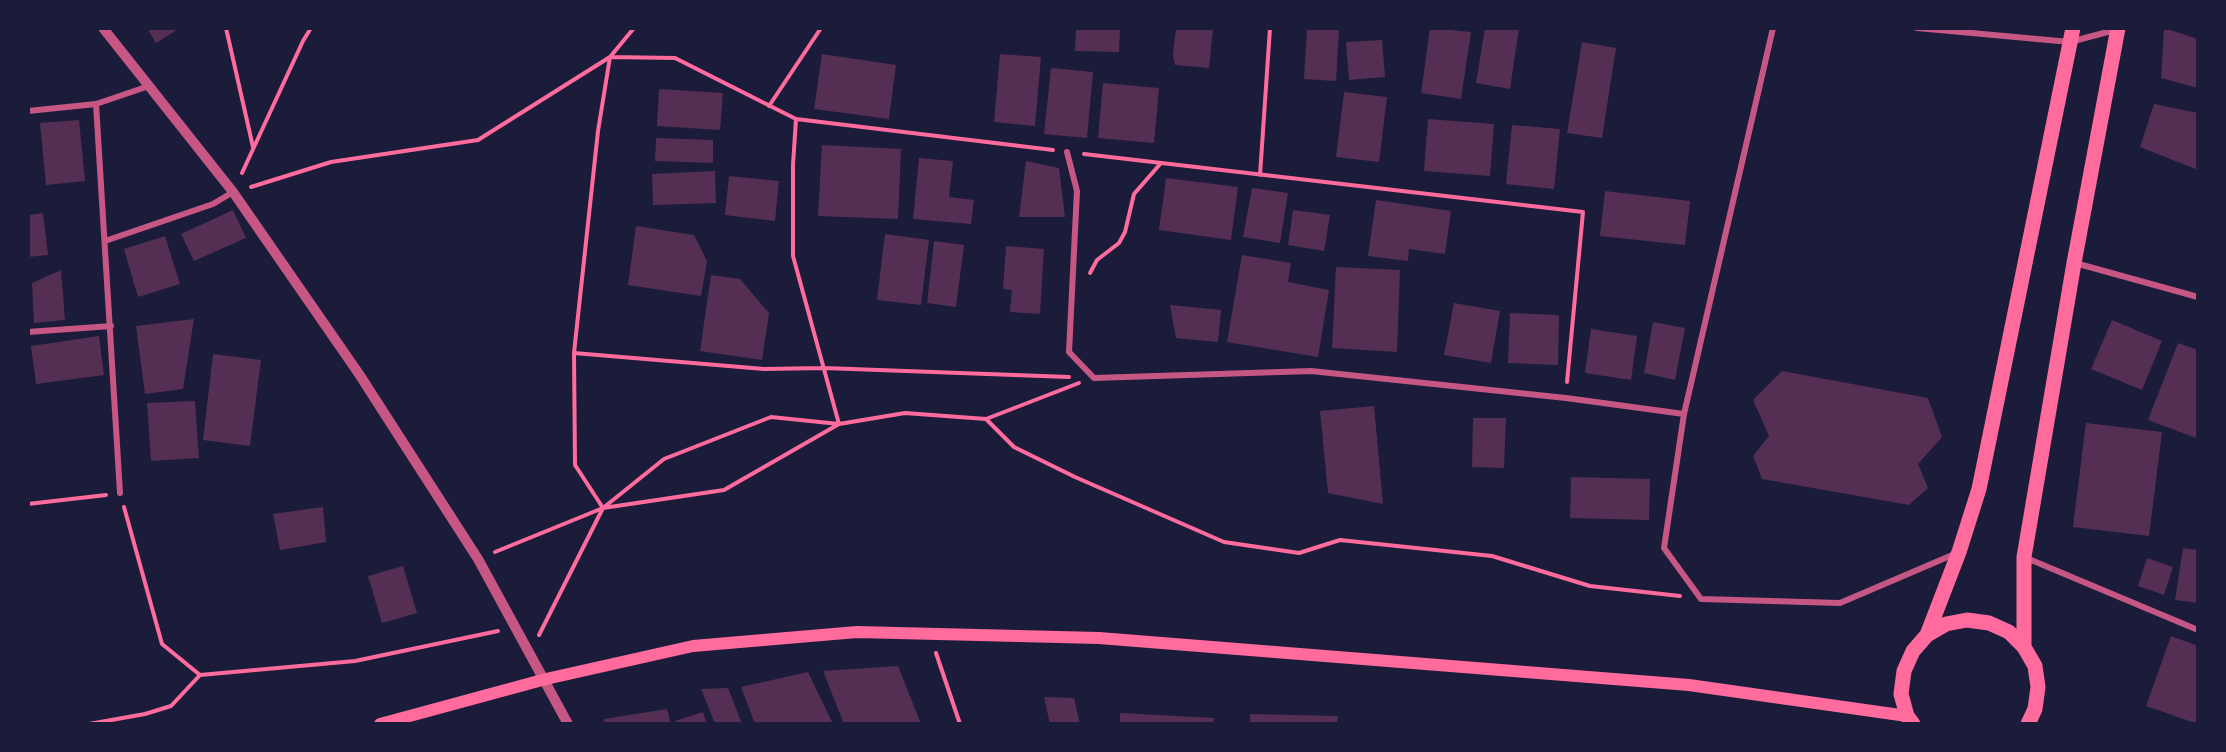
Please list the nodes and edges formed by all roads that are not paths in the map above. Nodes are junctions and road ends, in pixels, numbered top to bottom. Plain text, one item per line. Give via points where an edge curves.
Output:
1 (103, 28) edge
2 (1773, 28) edge
3 (1917, 28) edge
4 (2118, 29) edge
5 (1957, 30) edge
6 (2071, 35) edge
7 (149, 86) junction
8 (96, 104) junction
9 (28, 111) edge
10 (1066, 152) road end
11 (232, 192) junction
12 (105, 241) junction
13 (2074, 263) junction
14 (2198, 297) edge
15 (111, 326) junction
16 (28, 332) edge
17 (1684, 414) junction
18 (120, 493) road end
19 (1959, 552) junction
20 (2024, 557) junction
21 (2198, 630) edge
22 (1927, 635) junction
23 (2024, 647) junction
24 (546, 680) junction
25 (1910, 720) edge
26 (380, 723) edge
27 (568, 723) edge
28 (2028, 723) edge

1 - 7 street
2 - 17 street
3 - 5 street
4 - 6 street
4 - 13 main road
5 - 6 street
6 - 19 main road via 1979,489
7 - 8 street
7 - 11 street
8 - 9 street
8 - 12 street
10 - 17 street via 1077,191 1069,352 1094,378 1311,371
11 - 12 street via 213,204
11 - 24 street via 358,374 478,559
12 - 15 street
13 - 14 street
13 - 20 main road
15 - 16 street
15 - 18 street
17 - 19 street via 1664,548 1701,599 1840,603
19 - 22 main road
20 - 21 street
20 - 23 main road
22 - 23 main road via 1946,624 1967,620 1989,623 2009,632
22 - 25 main road via 1913,651 1904,671 1901,694
23 - 28 main road via 2035,666 2038,687
24 - 25 main road via 693,646 857,632 1099,638 1689,685
24 - 26 main road
24 - 27 street

